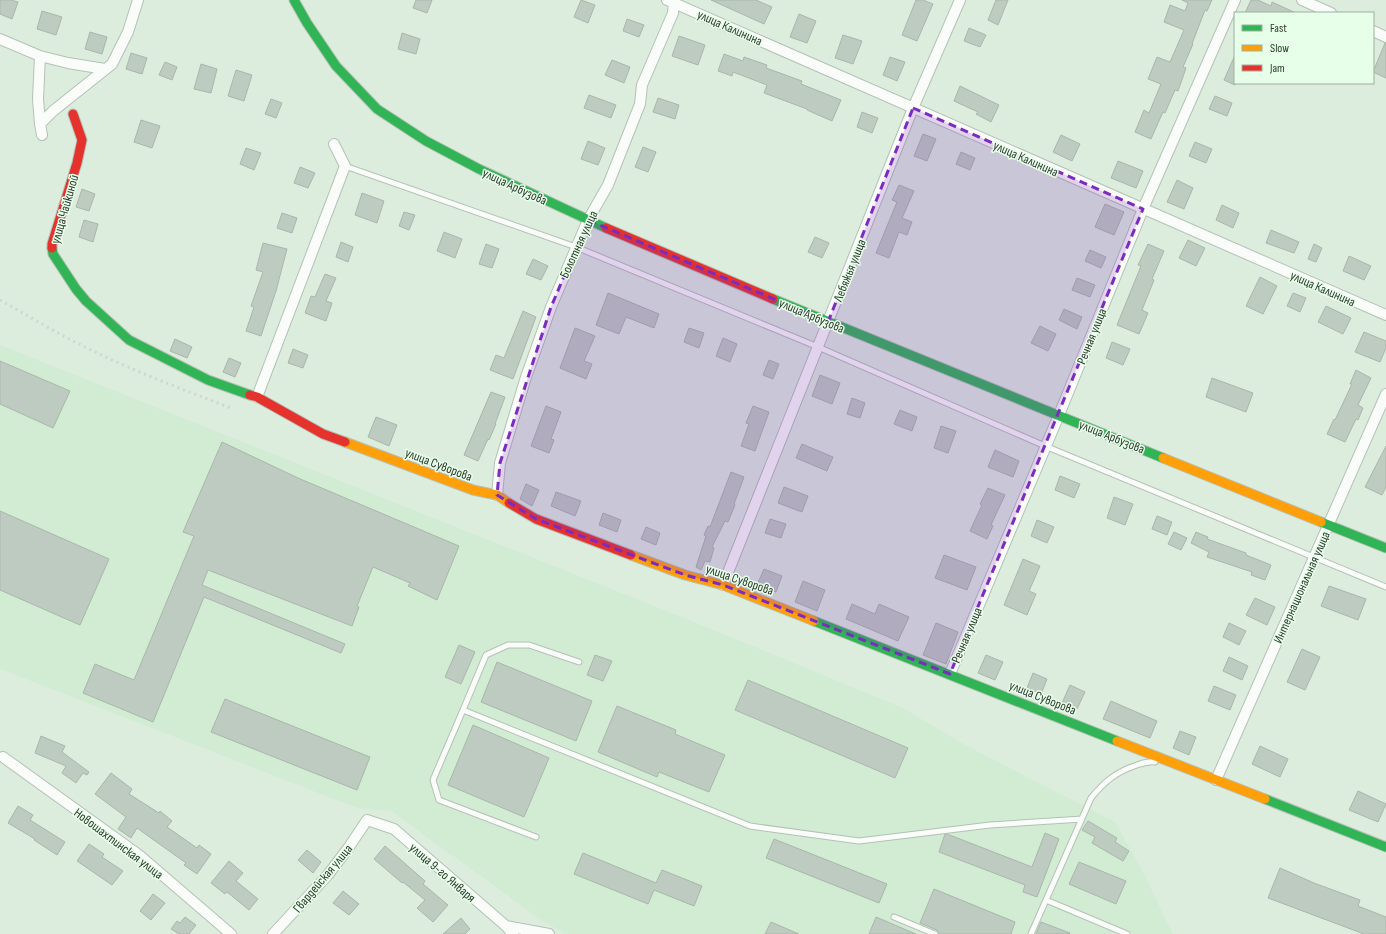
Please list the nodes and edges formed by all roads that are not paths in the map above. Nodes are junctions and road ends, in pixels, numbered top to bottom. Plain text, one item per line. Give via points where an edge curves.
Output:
1 (138, 0) edge
2 (294, 0) edge
3 (960, 0) edge
4 (1235, 0) edge
5 (1302, 0) edge
6 (672, 1) edge
7 (1329, 12) edge
8 (1374, 31) edge
9 (1386, 37) edge
10 (0, 39) edge
11 (40, 56) junction
12 (105, 69) junction
13 (913, 108) junction
14 (73, 114) dead end
15 (40, 124) junction
16 (42, 136) dead end
17 (334, 144) dead end
18 (345, 166) junction
19 (1143, 209) junction
20 (588, 220) junction
21 (576, 247) junction
22 (100, 313) joint
23 (1386, 315) edge
24 (828, 322) junction
25 (818, 347) junction
26 (1386, 394) edge
27 (257, 397) junction
28 (1059, 415) junction
29 (1045, 446) junction
30 (498, 495) junction
31 (1329, 524) junction
32 (1386, 548) edge
33 (1314, 558) junction
34 (723, 585) junction
35 (1386, 587) edge
36 (579, 662) dead end
37 (950, 674) junction
38 (463, 710) junction
39 (3, 757) dead end
40 (1182, 766) junction
41 (1216, 780) junction
42 (1082, 819) junction
43 (367, 820) joint
44 (536, 837) dead end
45 (1386, 847) edge
46 (1046, 900) junction
47 (894, 917) dead end
48 (509, 930) edge
49 (231, 934) edge
50 (273, 934) edge
51 (549, 934) edge
52 (934, 934) edge
53 (1031, 934) edge
54 (1127, 934) edge

1 - 12 street via 128,32 112,64
2 - 20 street, улица Арбузова via 336,66 377,109 432,145
3 - 13 street, Лебяжья улица
4 - 19 street, Речная улица
5 - 7 street
6 - 13 street, улица Калинина
6 - 20 street, Болотная улица via 673,13 642,85 640,104 626,141 608,185
8 - 9 street
10 - 11 street
11 - 12 street
11 - 15 street
12 - 15 street
13 - 19 street, улица Калинина
13 - 24 street, Лебяжья улица
14 - 22 street, улица Чайкиной via 82,140 78,163 52,244 53,254 86,301
15 - 16 street
17 - 18 street
18 - 21 lane
18 - 27 street
19 - 23 street, улица Калинина
19 - 28 street, Речная улица
20 - 21 street, Болотная улица
20 - 24 street, улица Арбузова
21 - 25 lane
21 - 30 street, Болотная улица via 550,307 526,377 500,463
22 - 27 street, улица Суворова via 129,340 208,380
24 - 25 street, Лебяжья улица
24 - 28 street, улица Арбузова
25 - 29 lane
25 - 34 street, Лебяжья улица
26 - 31 street, Интернациональная улица
27 - 30 street, улица Суворова via 323,434 473,490
28 - 29 street, Речная улица
28 - 31 street, улица Арбузова
29 - 33 lane
29 - 37 street, Речная улица
30 - 34 street, улица Суворова via 536,519 685,575
31 - 32 street, улица Арбузова
31 - 33 street, Интернациональная улица
33 - 35 lane
33 - 41 street, Интернациональная улица
34 - 37 street, улица Суворова
36 - 38 lane via 529,645 508,645 486,655
37 - 40 street, улица Суворова
38 - 42 lane via 750,826 859,841 990,825
38 - 44 lane via 433,780 439,800
39 - 49 street, Новошахтинская улица via 139,855
40 - 41 street, улица Суворова
40 - 42 lane via 1150,761 1123,770 1105,782 1091,798
41 - 45 street, улица Суворова
42 - 46 lane
43 - 48 street, улица 9-го Января via 394,830
43 - 50 street, Гвардейская улица via 327,876
46 - 53 lane
46 - 54 lane
47 - 52 lane
48 - 51 street

